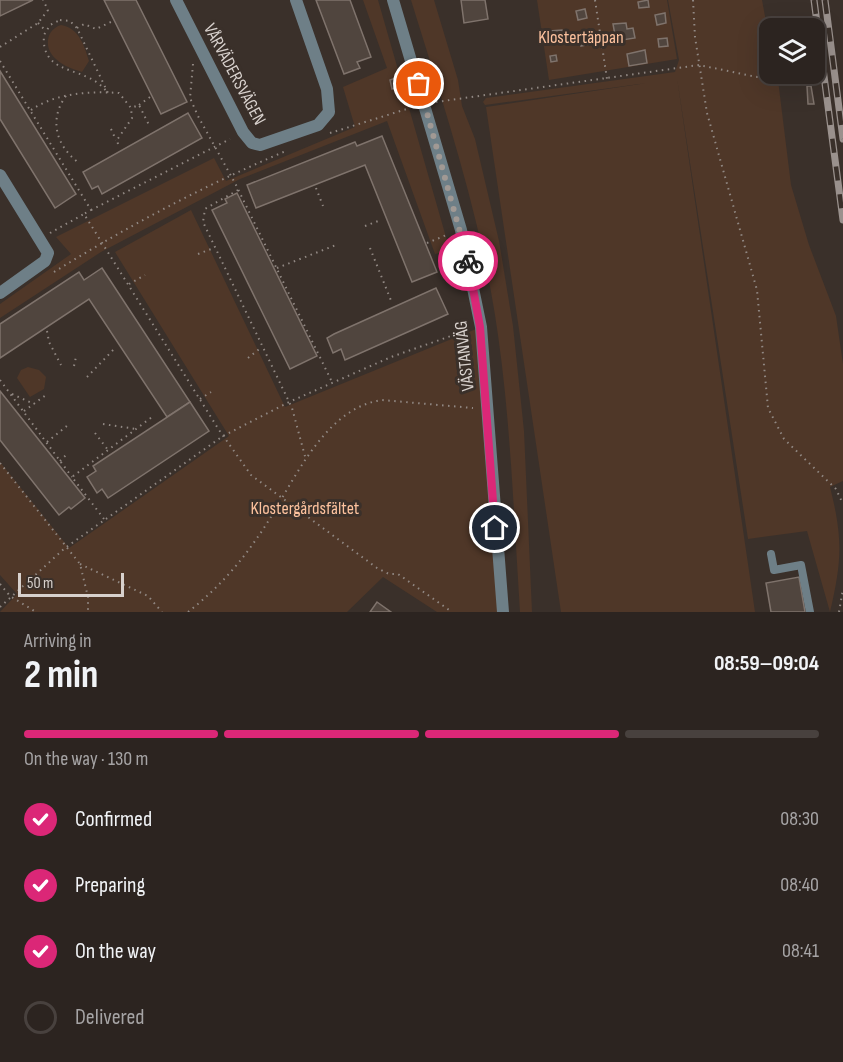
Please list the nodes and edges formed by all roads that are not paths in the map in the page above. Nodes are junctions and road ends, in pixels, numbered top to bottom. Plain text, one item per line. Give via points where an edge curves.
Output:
1 (177, 0) edge
2 (296, 0) edge
3 (393, 0) edge
4 (0, 175) edge
5 (0, 293) edge
6 (771, 555) dead end
7 (503, 612) edge
8 (810, 612) edge

1 - 2 street, VÅRVÄDERSVÄGEN via 252,143 269,143 318,124 328,116 327,89
3 - 7 street, VÄSTANVÄG via 466,252 480,327
4 - 5 street via 48,253 45,261
6 - 8 lane via 774,570 801,565

